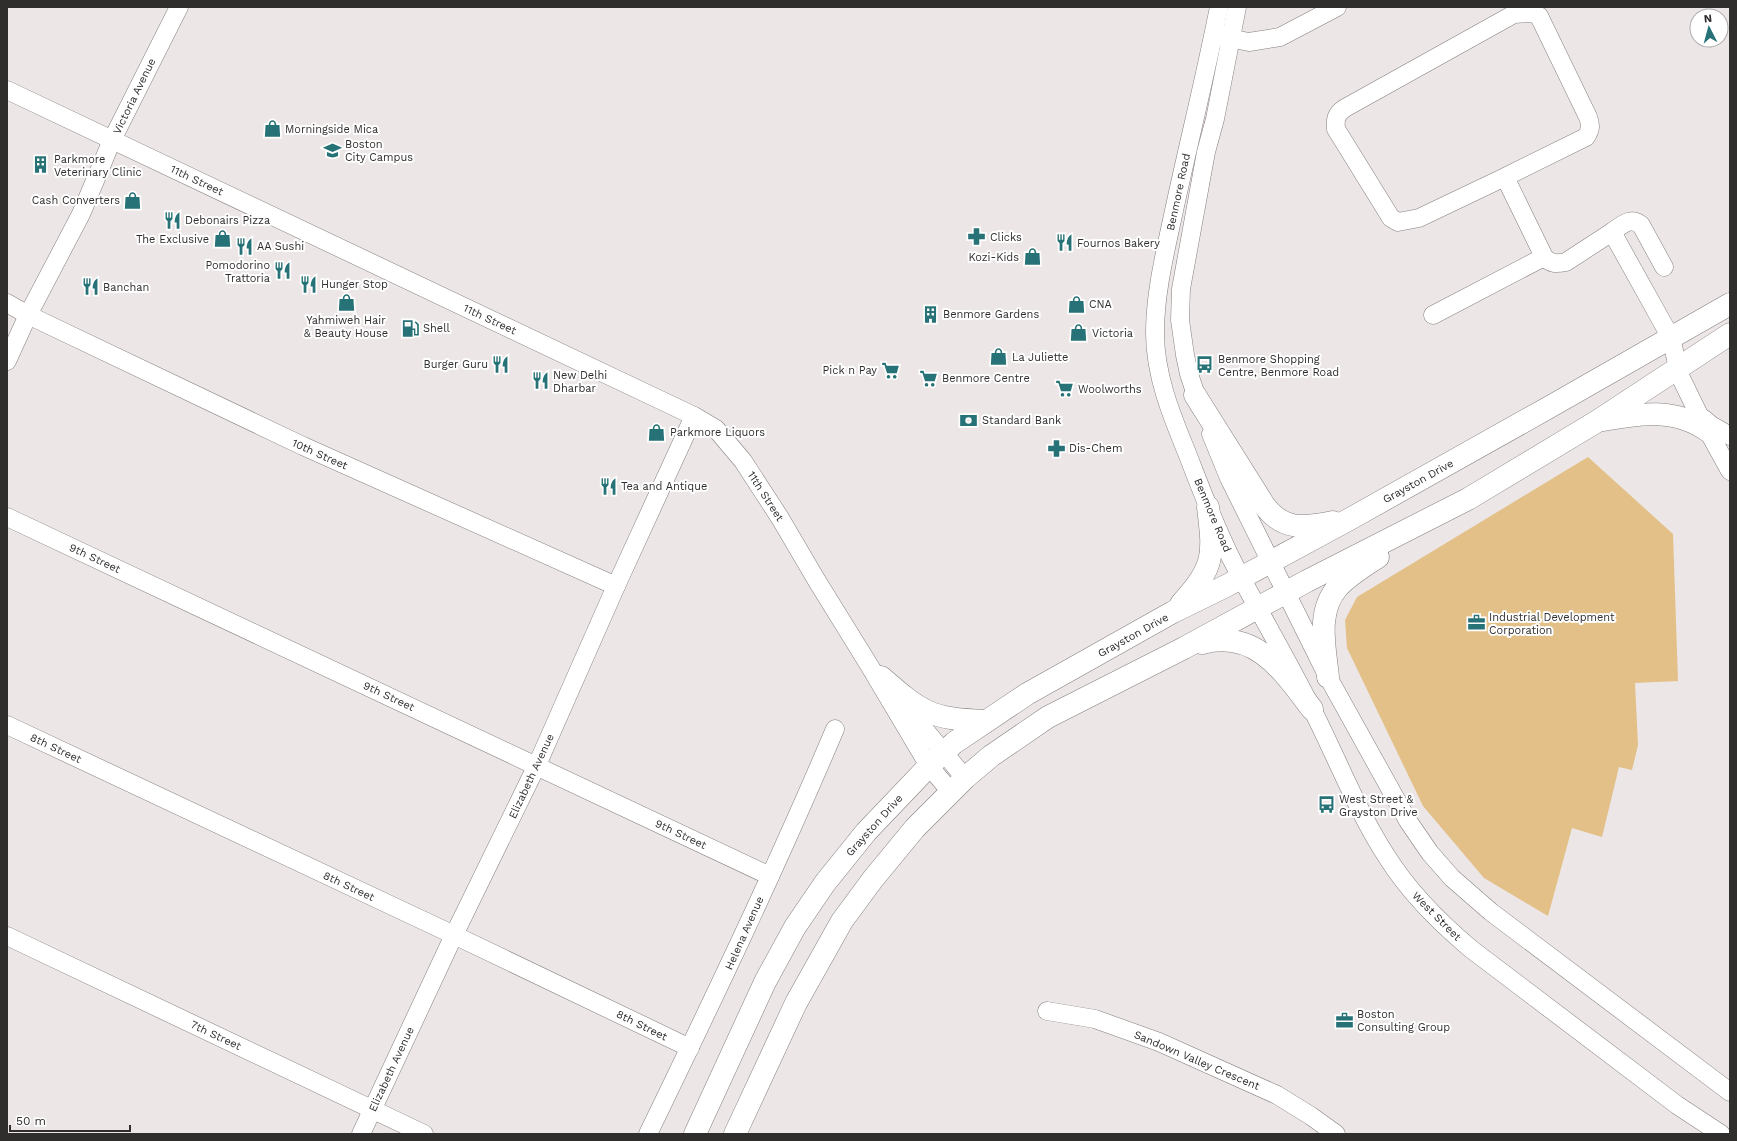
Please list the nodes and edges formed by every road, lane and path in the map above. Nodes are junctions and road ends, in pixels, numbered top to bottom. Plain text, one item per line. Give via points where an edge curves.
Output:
1 (179, 7) edge
2 (1219, 7) edge
3 (1237, 7) edge
4 (1337, 7) edge
5 (1222, 37) junction
6 (7, 90) edge
7 (112, 140) junction
8 (1504, 177) junction
9 (1612, 232) junction
10 (1544, 257) junction
11 (1664, 267) dead end
12 (7, 302) edge
13 (1730, 304) edge
14 (28, 315) junction
15 (1432, 315) dead end
16 (1730, 334) edge
17 (1671, 338) junction
18 (7, 361) edge
19 (1677, 368) junction
20 (1195, 394) junction
21 (694, 416) junction
22 (1596, 422) junction
23 (1703, 422) junction
24 (1730, 436) edge
25 (1730, 471) edge
26 (1468, 499) junction
27 (1208, 507) junction
28 (7, 516) edge
29 (1348, 520) junction
30 (1271, 562) junction
31 (1242, 578) junction
32 (616, 586) junction
33 (1286, 592) junction
34 (1258, 608) junction
35 (1173, 612) junction
36 (1184, 648) junction
37 (875, 671) junction
38 (1328, 677) junction
39 (1312, 709) junction
40 (985, 721) junction
41 (7, 725) edge
42 (835, 729) dead end
43 (936, 758) junction
44 (537, 765) junction
45 (958, 785) junction
46 (770, 876) junction
47 (454, 935) junction
48 (7, 936) edge
49 (1047, 1011) dead end
50 (690, 1048) junction
51 (1690, 1063) junction
52 (1730, 1084) edge
53 (1730, 1092) edge
54 (372, 1109) junction
55 (1687, 1111) junction
56 (361, 1134) edge
57 (424, 1134) edge
58 (648, 1134) edge
59 (695, 1134) edge
60 (735, 1134) edge
61 (1336, 1134) edge
62 (1698, 1134) edge
63 (1721, 1134) edge

1 - 7 street, Victoria Avenue
2 - 5 street, Benmore Road
3 - 5 street, Benmore Road
4 - 5 street via 1280,37 1249,42
5 - 20 street, Benmore Road via 1215,119 1206,152 1181,289 1180,320
5 - 27 street, Benmore Road via 1187,148 1162,267 1155,332 1158,364 1165,392
6 - 7 street, 11th Street
7 - 14 street, Victoria Avenue via 80,214
7 - 21 street, 11th Street
8 - 8 street via 1586,137 1590,130 1590,120 1539,16 1532,13 1508,17 1337,113 1336,129 1391,218 1398,222 1419,218
8 - 10 street
9 - 10 street via 1566,262 1550,263
9 - 11 street via 1625,222 1634,221 1641,224
9 - 17 street
10 - 15 street
12 - 14 street, 10th Street
13 - 17 main road, Grayston Drive
14 - 18 street, Victoria Avenue
14 - 32 street, 10th Street via 303,446
16 - 19 main road
17 - 19 street
17 - 29 main road, Grayston Drive
19 - 22 main road
19 - 23 street
20 - 29 main road via 1264,505 1275,518 1286,524 1307,526
20 - 30 street, Benmore Road via 1229,478
21 - 32 street, Elizabeth Avenue
21 - 37 street, 11th Street via 716,429 743,461
22 - 23 main road via 1644,414 1661,414
22 - 26 main road
23 - 24 street
23 - 25 street
26 - 33 main road
26 - 38 main road via 1360,569 1337,588 1331,597 1324,620
27 - 31 street, Benmore Road
27 - 35 main road via 1212,542 1209,563 1198,585
28 - 44 street, 9th Street
29 - 30 main road, Grayston Drive
30 - 31 main road, Grayston Drive
30 - 33 street, Benmore Road
31 - 34 street, Benmore Road
31 - 35 main road, Grayston Drive
32 - 44 street, Elizabeth Avenue
33 - 34 main road
33 - 38 street
34 - 36 main road
34 - 39 street, West Street
35 - 40 main road, Grayston Drive via 1027,694
36 - 39 main road via 1224,640 1253,646 1282,670
36 - 45 main road via 1048,717 1005,746
37 - 40 main road via 908,701 929,713 954,719
37 - 43 street, 11th Street
38 - 51 street via 1408,821 1430,853 1452,878 1505,923
39 - 55 street, West Street via 1376,839 1397,872 1427,908 1471,948
40 - 43 main road, Grayston Drive
41 - 47 street, 8th Street
42 - 46 street, Helena Avenue
43 - 45 street, 11th Street
43 - 59 main road, Grayston Drive via 852,848 795,927 765,982
44 - 46 street, 9th Street
44 - 47 street, Elizabeth Avenue
45 - 60 main road via 888,860 842,921 796,1002
46 - 50 street, Helena Avenue
47 - 50 street, 8th Street
47 - 54 street, Elizabeth Avenue
48 - 54 street, 7th Street
49 - 61 street, Sandown Valley Crescent via 1095,1019 1159,1042 1277,1094
50 - 58 street, Helena Avenue
51 - 52 street
51 - 53 street
54 - 56 street, Elizabeth Avenue
54 - 57 street, 7th Street
55 - 62 street
55 - 63 street, West Street

